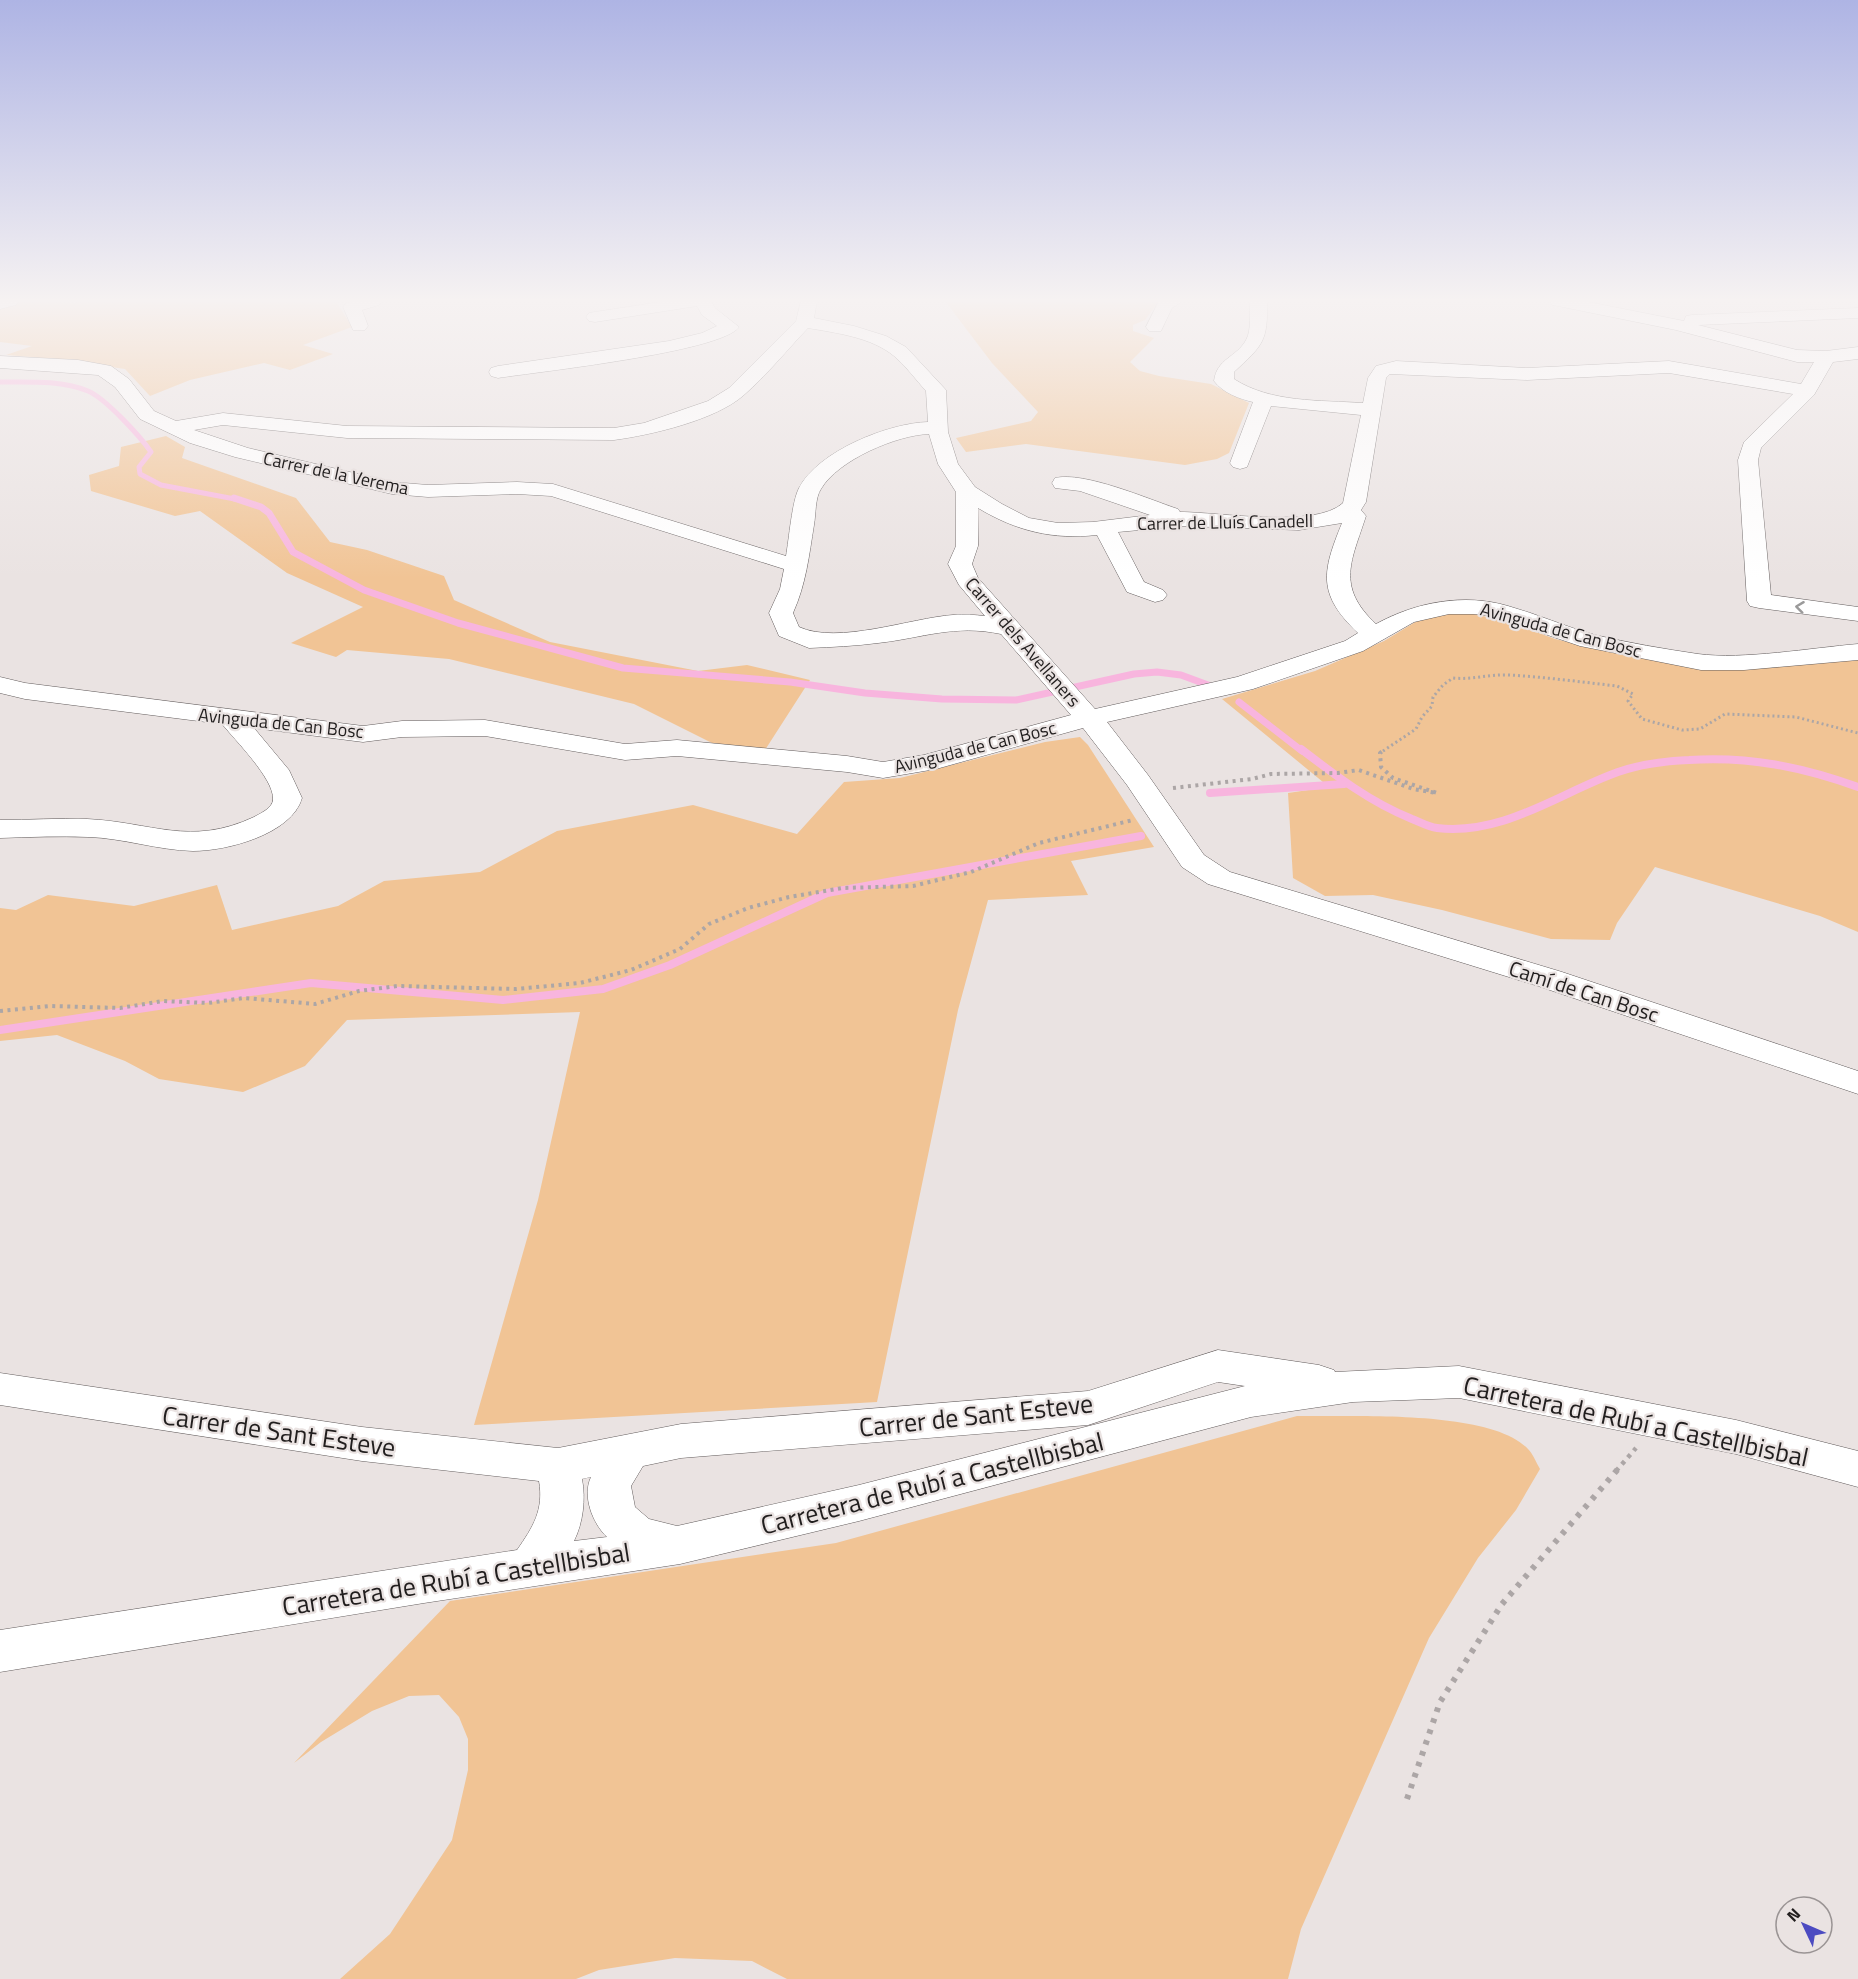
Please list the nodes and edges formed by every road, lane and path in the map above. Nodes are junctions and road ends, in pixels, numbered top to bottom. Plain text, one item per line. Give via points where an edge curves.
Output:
1 (130, 393) edge
2 (734, 393) edge
3 (936, 393) edge
4 (1245, 393) edge
5 (1374, 393) edge
6 (1805, 393) edge
7 (1264, 400) junction
8 (1371, 410) junction
9 (172, 428) junction
10 (938, 428) junction
11 (1240, 463) dead end
12 (1063, 483) dead end
13 (967, 492) junction
14 (1349, 511) junction
15 (1182, 519) junction
16 (1104, 526) junction
17 (797, 565) junction
18 (1155, 595) dead end
19 (1858, 614) edge
20 (1009, 628) junction
21 (1375, 635) junction
22 (1858, 652) edge
23 (0, 685) edge
24 (231, 718) junction
25 (1089, 718) junction
26 (1858, 733) edge
27 (1152, 802) junction
28 (0, 829) edge
29 (1307, 906) joint
30 (0, 1011) edge
31 (1858, 1083) edge
32 (1353, 1386) junction
33 (0, 1389) edge
34 (1659, 1423) junction
35 (629, 1451) junction
36 (558, 1466) junction
37 (1858, 1469) edge
38 (680, 1545) junction
39 (531, 1567) junction
40 (0, 1651) edge
41 (1407, 1799) dead end

1 - 9 street, Carrer de la Verema via 147,415
2 - 9 street via 715,405 637,431 614,434 347,432 223,419
3 - 10 street
4 - 7 street
5 - 8 street
19 -> 6 street via 1759,602 1748,460 1751,446
7 - 8 street
7 - 11 street
8 - 14 street via 1355,502
9 - 17 street, Carrer de la Verema via 242,453 392,488 561,492
10 - 13 street via 948,464
10 - 17 street via 897,431 877,438 815,481 809,489
12 - 15 street via 1083,485
13 - 16 street, Carrer de Lluís Canadell via 1011,518 1040,528
13 - 20 street, Carrer dels Avellaners via 967,546 960,564 967,580
14 - 15 street, Carrer de Lluís Canadell via 1334,518 1297,523
14 - 21 street via 1355,516 1338,562 1339,590 1353,615
15 - 16 street, Carrer de Lluís Canadell
16 - 18 street via 1135,587
17 - 20 street via 781,613 788,631 809,641 878,636 953,622
20 - 25 street, Carrer dels Avellaners
21 - 22 street, Avinguda de Can Bosc via 1406,617 1459,606 1512,614 1605,645 1701,662
21 - 25 street, Avinguda de Can Bosc via 1319,659 1244,683
23 - 24 street, Avinguda de Can Bosc
24 - 25 street, Avinguda de Can Bosc via 363,734 402,729 485,728 625,752 677,748 883,770 926,763
24 - 28 street via 279,776 288,798 285,808 272,819 243,833 193,842 89,828
25 - 27 street, Carrer dels Avellaners
26 - 27 path via 1796,717 1725,714 1700,729 1682,730 1642,719 1628,701 1633,694 1617,686 1508,675 1453,678 1433,696 1432,706 1416,729 1380,753 1381,767 1393,778 1437,793 1359,770 1271,774
27 - 29 street, Carrer dels Avellaners via 1183,850 1206,871 1236,885
27 - 30 path via 1116,825 1039,843 971,872 913,886 842,888 748,908 709,924 680,949 631,970 580,983 516,989 397,987 359,991 315,1004 244,998 208,1003 163,1001 120,1008 50,1006
29 - 31 street, Camí de Can Bosc via 1559,982
32 - 34 street, Carretera de Rubí a Castellbisbal via 1459,1382
32 - 35 street, Carrer de Sant Esteve via 1218,1366 1088,1408 681,1441
32 - 38 street, Carretera de Rubí a Castellbisbal via 1251,1401 859,1503
33 - 36 street, Carrer de Sant Esteve via 362,1444
34 - 37 street, Carretera de Rubí a Castellbisbal via 1736,1437
34 - 41 path via 1502,1604 1440,1702
35 - 36 street, Carrer de Sant Esteve
35 - 38 street via 609,1485 614,1516 636,1535
36 - 39 street via 563,1493 556,1531
38 - 39 street, Carretera de Rubí a Castellbisbal
39 - 40 street, Carretera de Rubí a Castellbisbal

